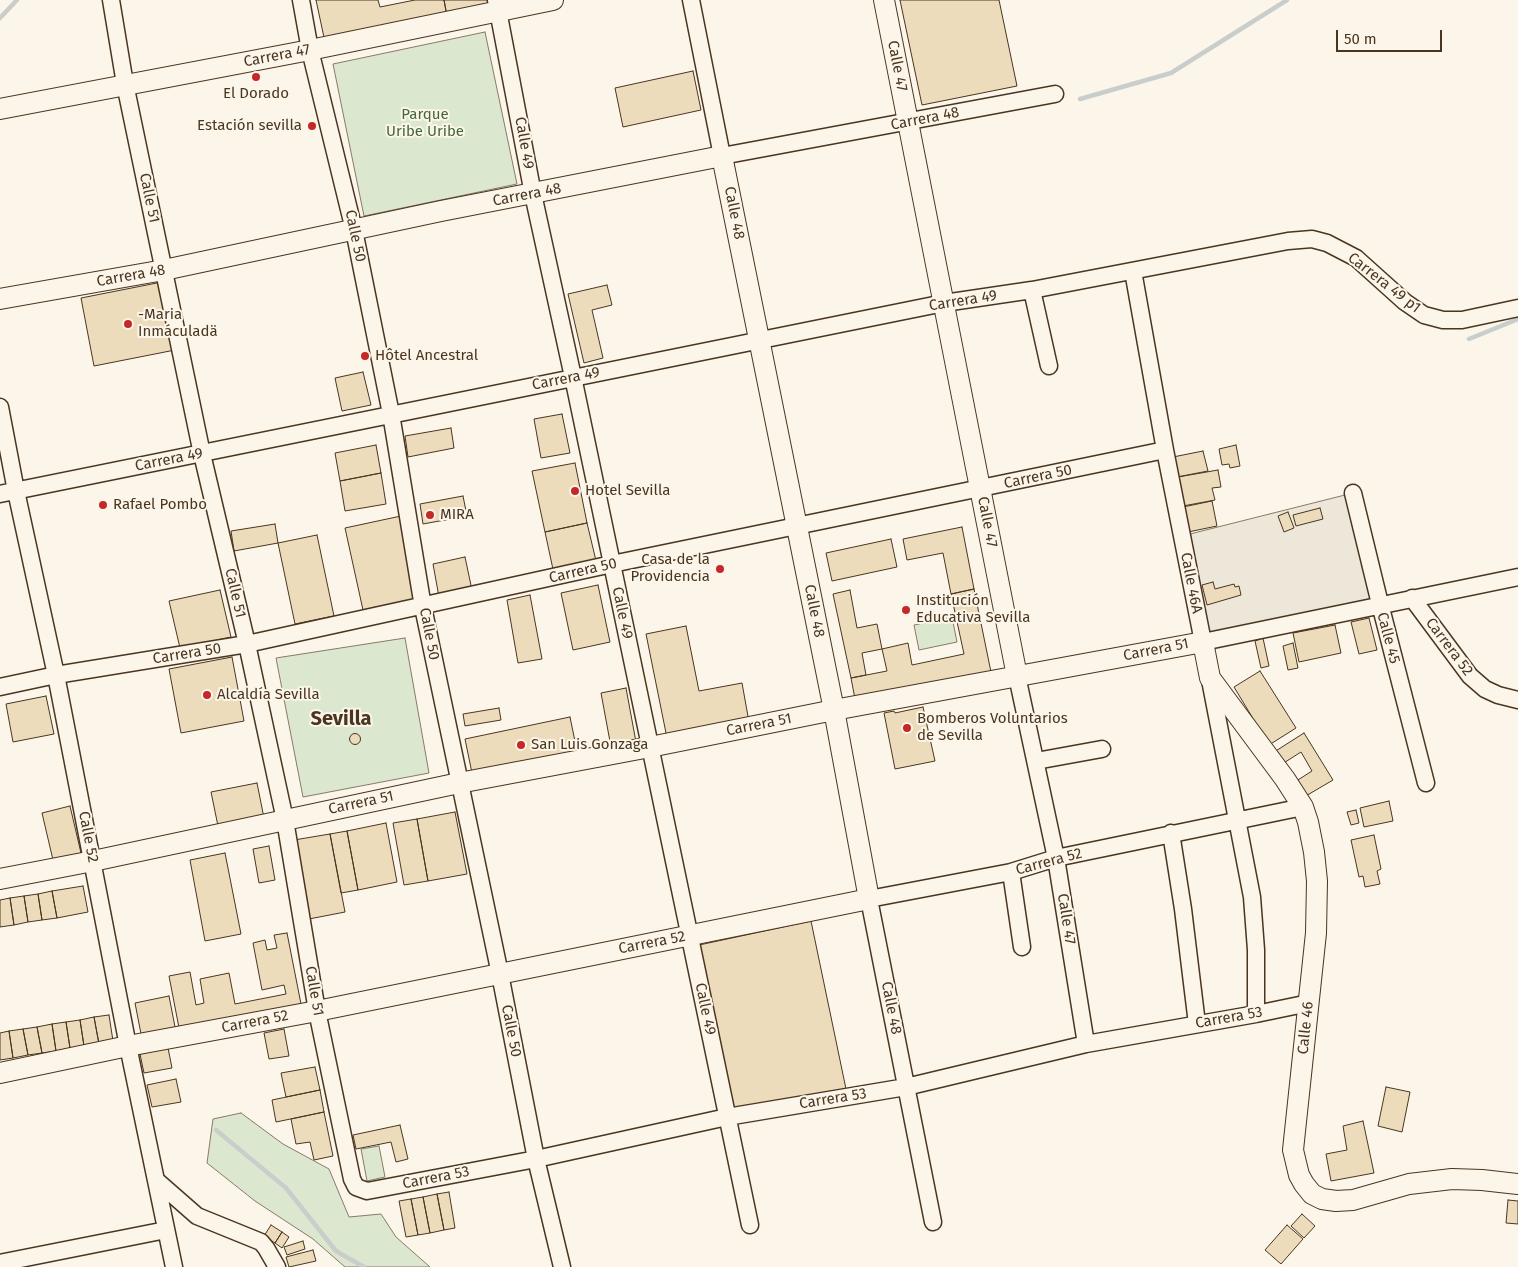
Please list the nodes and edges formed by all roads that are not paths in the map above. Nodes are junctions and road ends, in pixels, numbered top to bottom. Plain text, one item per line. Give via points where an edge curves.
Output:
1 (111, 0) edge
2 (301, 0) edge
3 (553, 0) edge
4 (691, 0) edge
5 (884, 0) edge
6 (498, 6) edge
7 (310, 50) junction
8 (125, 84) junction
9 (1056, 94) dead end
10 (0, 109) edge
11 (908, 122) junction
12 (722, 156) junction
13 (533, 194) junction
14 (354, 230) junction
15 (164, 270) junction
16 (1133, 271) junction
17 (1032, 290) junction
18 (0, 299) edge
19 (944, 303) junction
20 (1518, 308) edge
21 (759, 340) junction
22 (1049, 366) dead end
23 (573, 377) junction
24 (0, 407) edge
25 (391, 414) junction
26 (1165, 450) junction
27 (202, 454) junction
28 (980, 489) junction
29 (8, 493) edge
30 (1353, 493) dead end
31 (797, 526) junction
32 (612, 564) junction
33 (1518, 577) edge
34 (1412, 598) junction
35 (1380, 604) junction
36 (423, 607) junction
37 (1203, 642) junction
38 (247, 644) junction
39 (56, 675) junction
40 (1017, 676) junction
41 (1210, 678) junction
42 (0, 687) edge
43 (1518, 700) edge
44 (834, 710) junction
45 (650, 747) junction
46 (1102, 749) dead end
47 (1036, 761) junction
48 (459, 782) junction
49 (1426, 782) dead end
50 (1303, 807) junction
51 (285, 820) junction
52 (1238, 820) junction
53 (1171, 834) junction
54 (1056, 858) junction
55 (93, 861) junction
56 (1011, 872) junction
57 (0, 879) edge
58 (869, 899) junction
59 (690, 936) junction
60 (1022, 947) dead end
61 (500, 974) junction
62 (1309, 1003) junction
63 (317, 1011) junction
64 (1256, 1014) junction
65 (1197, 1024) junction
66 (1086, 1044) junction
67 (128, 1046) junction
68 (0, 1073) edge
69 (906, 1087) junction
70 (727, 1117) junction
71 (536, 1159) junction
72 (157, 1181) junction
73 (1518, 1184) edge
74 (356, 1187) joint
75 (933, 1222) dead end
76 (750, 1225) dead end
77 (166, 1230) junction
78 (0, 1263) edge
79 (174, 1267) edge
80 (277, 1267) edge
81 (562, 1267) edge

1 - 8 street, Calle 51
2 - 7 street, Calle 50
3 - 6 main road, Carrera 47
4 - 12 street, Calle 48
5 - 11 main road, Calle 47
6 - 7 main road, Carrera 47
6 - 13 street, Calle 49
7 - 8 main road, Carrera 47
7 - 14 street, Calle 50
8 - 10 main road, Carrera 47
8 - 15 street, Calle 51
9 - 11 street, Carrera 48
11 - 12 street, Carrera 48
11 - 19 main road, Calle 47
12 - 13 main road, Carrera 48
12 - 21 main road, Calle 48
13 - 14 main road, Carrera 48
13 - 23 street, Calle 49
14 - 15 main road, Carrera 48
14 - 25 street, Calle 50
15 - 18 main road, Carrera 48
15 - 27 street, Calle 51
16 - 17 street, Carrera 49
16 - 20 street, Carrera 49 p1 via 1288,241 1312,240 1327,243 1356,258 1424,315 1462,320
16 - 26 street, Calle 46A
17 - 19 street, Carrera 49
17 - 22 street
19 - 21 street, Carrera 49
19 - 28 main road, Calle 47
21 - 23 street, Carrera 49
21 - 31 main road, Calle 48
23 - 25 street, Carrera 49
23 - 32 street, Calle 49
24 - 29 street, Calle 52
25 - 27 street, Carrera 49
25 - 36 street, Calle 50
26 - 28 street, Carrera 50
26 - 37 street, Calle 46A
27 - 29 street, Carrera 49
27 - 38 street, Calle 51
28 - 31 street, Carrera 50
28 - 40 main road, Calle 47
29 - 39 street, Calle 52
30 - 35 street, Calle 45
31 - 32 street, Carrera 50
31 - 44 main road, Calle 48
32 - 36 street, Carrera 50
32 - 45 street, Calle 49
33 - 34 street, Carrera 51
34 - 35 street, Carrera 51
34 - 43 street, Carrera 52 via 1470,676 1485,689
35 - 37 street, Carrera 51
35 - 49 street, Calle 45
36 - 38 street, Carrera 50
36 - 48 street, Calle 50
37 - 40 main road, Carrera 51
37 - 41 main road, Calle 46A
38 - 39 street, Carrera 50
38 - 51 street, Calle 51
39 - 42 street, Carrera 50
39 - 55 street, Calle 52
40 - 44 main road, Carrera 51
40 - 47 street, Calle 47
41 - 50 main road, Calle 46
41 - 52 street, Calle 46A
44 - 45 main road, Carrera 51
44 - 58 main road, Calle 48
45 - 48 main road, Carrera 51
45 - 59 street, Calle 49
46 - 47 street
47 - 54 street, Calle 47
48 - 51 main road, Carrera 51
48 - 61 street, Calle 50
50 - 52 street, Carrera 52
50 - 62 main road, Calle 46 via 1317,881
51 - 55 main road, Carrera 51
51 - 63 street, Calle 51
52 - 53 street, Carrera 52
52 - 64 street, Calle 46A via 1252,897
53 - 54 street, Carrera 52
53 - 65 street
54 - 56 street, Carrera 52
54 - 66 street, Calle 47
55 - 57 main road, Carrera 51
55 - 67 street, Calle 52
56 - 58 street, Carrera 52
56 - 60 street
58 - 59 main road, Carrera 52
58 - 69 street, Calle 48
59 - 61 main road, Carrera 52
59 - 70 street, Calle 49
61 - 63 main road, Carrera 52
61 - 71 street, Calle 50
62 - 64 street, Carrera 53
62 - 73 main road, Calle 46 via 1294,1150 1299,1174 1312,1194 1322,1199 1353,1200 1409,1184 1452,1179
63 - 67 main road, Carrera 52
63 - 74 street, Calle 51
64 - 65 street, Carrera 53
65 - 66 street, Carrera 53
66 - 69 street, Carrera 53
67 - 68 main road, Carrera 52
67 - 72 street, Calle 52
69 - 70 street, Carrera 53
69 - 75 street, Calle 48
70 - 71 street, Carrera 53
70 - 76 street, Calle 49
71 - 74 street, Carrera 53 via 367,1191
71 - 81 street, Calle 50
72 - 77 street, Calle 52
72 - 80 street via 197,1216 261,1242
77 - 78 street
77 - 79 street, Calle 52

